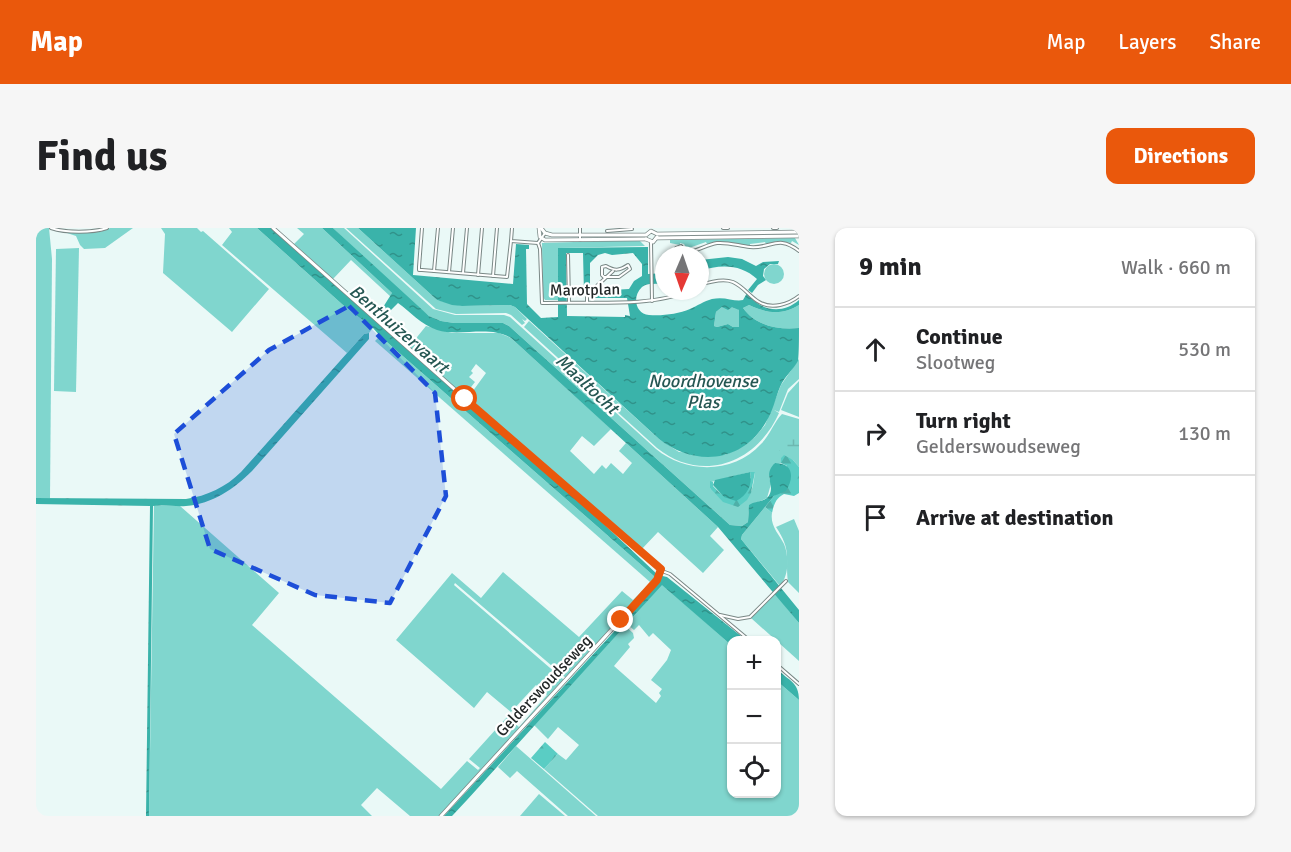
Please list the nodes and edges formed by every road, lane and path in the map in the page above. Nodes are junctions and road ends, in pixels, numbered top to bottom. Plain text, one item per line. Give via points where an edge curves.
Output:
1 (51, 228) edge
2 (107, 228) edge
3 (273, 228) edge
4 (422, 228) edge
5 (438, 228) edge
6 (453, 228) edge
7 (467, 228) edge
8 (482, 228) edge
9 (497, 228) edge
10 (512, 228) edge
11 (540, 228) edge
12 (580, 228) edge
13 (685, 228) edge
14 (723, 228) edge
15 (728, 228) edge
16 (632, 229) edge
17 (651, 229) edge
18 (768, 230) edge
19 (606, 231) dead end
20 (618, 231) edge
21 (545, 233) junction
22 (685, 233) junction
23 (580, 234) junction
24 (799, 234) edge
25 (657, 236) junction
26 (646, 237) junction
27 (541, 238) junction
28 (618, 239) junction
29 (580, 240) junction
30 (511, 241) junction
31 (651, 242) junction
32 (538, 243) junction
33 (707, 246) edge
34 (799, 250) edge
35 (568, 255) dead end
36 (434, 271) junction
37 (613, 271) junction
38 (449, 272) junction
39 (463, 274) junction
40 (478, 275) junction
41 (493, 276) junction
42 (604, 277) junction
43 (709, 282) edge
44 (799, 296) edge
45 (587, 300) junction
46 (658, 300) edge
47 (652, 301) junction
48 (568, 302) junction
49 (662, 572) junction
50 (786, 581) dead end
51 (720, 615) junction
52 (744, 636) edge
53 (781, 668) edge
54 (799, 684) edge
55 (441, 816) edge

1 - 2 street
3 - 49 street
4 - 36 street via 419,270
5 - 36 street
6 - 38 street
7 - 39 street
8 - 40 street
9 - 41 street
10 - 30 street
11 - 21 street
11 - 27 street
12 - 23 street
13 - 22 street
14 - 15 street
16 - 20 street
17 - 25 street
17 - 26 street
18 - 22 street
18 - 24 street
19 - 20 street
20 - 23 street
20 - 26 street
20 - 28 street
21 - 23 street
21 - 27 street
22 - 25 street
23 - 29 street
24 - 25 street
25 - 31 street
26 - 28 street
26 - 31 street
27 - 29 street
27 - 32 street
28 - 29 street
30 - 32 street
30 - 41 street via 508,276
31 - 47 street
32 - 48 street, Marotplan via 542,303
33 - 34 street via 718,243 752,248 780,242
35 - 48 street
36 - 38 street
37 - 42 street
37 - 42 street via 602,267
37 - 42 street via 622,271 619,277
38 - 39 street
39 - 40 street
40 - 41 street
42 - 45 street
43 - 44 street via 730,281 760,303 772,306 790,304
45 - 47 street, Marotplan
45 - 48 street, Marotplan
46 - 47 street, Marotplan
49 - 51 street via 670,574
49 - 55 street, Gelderswoudseweg
50 - 51 street via 747,619
51 - 52 street
53 - 54 street

